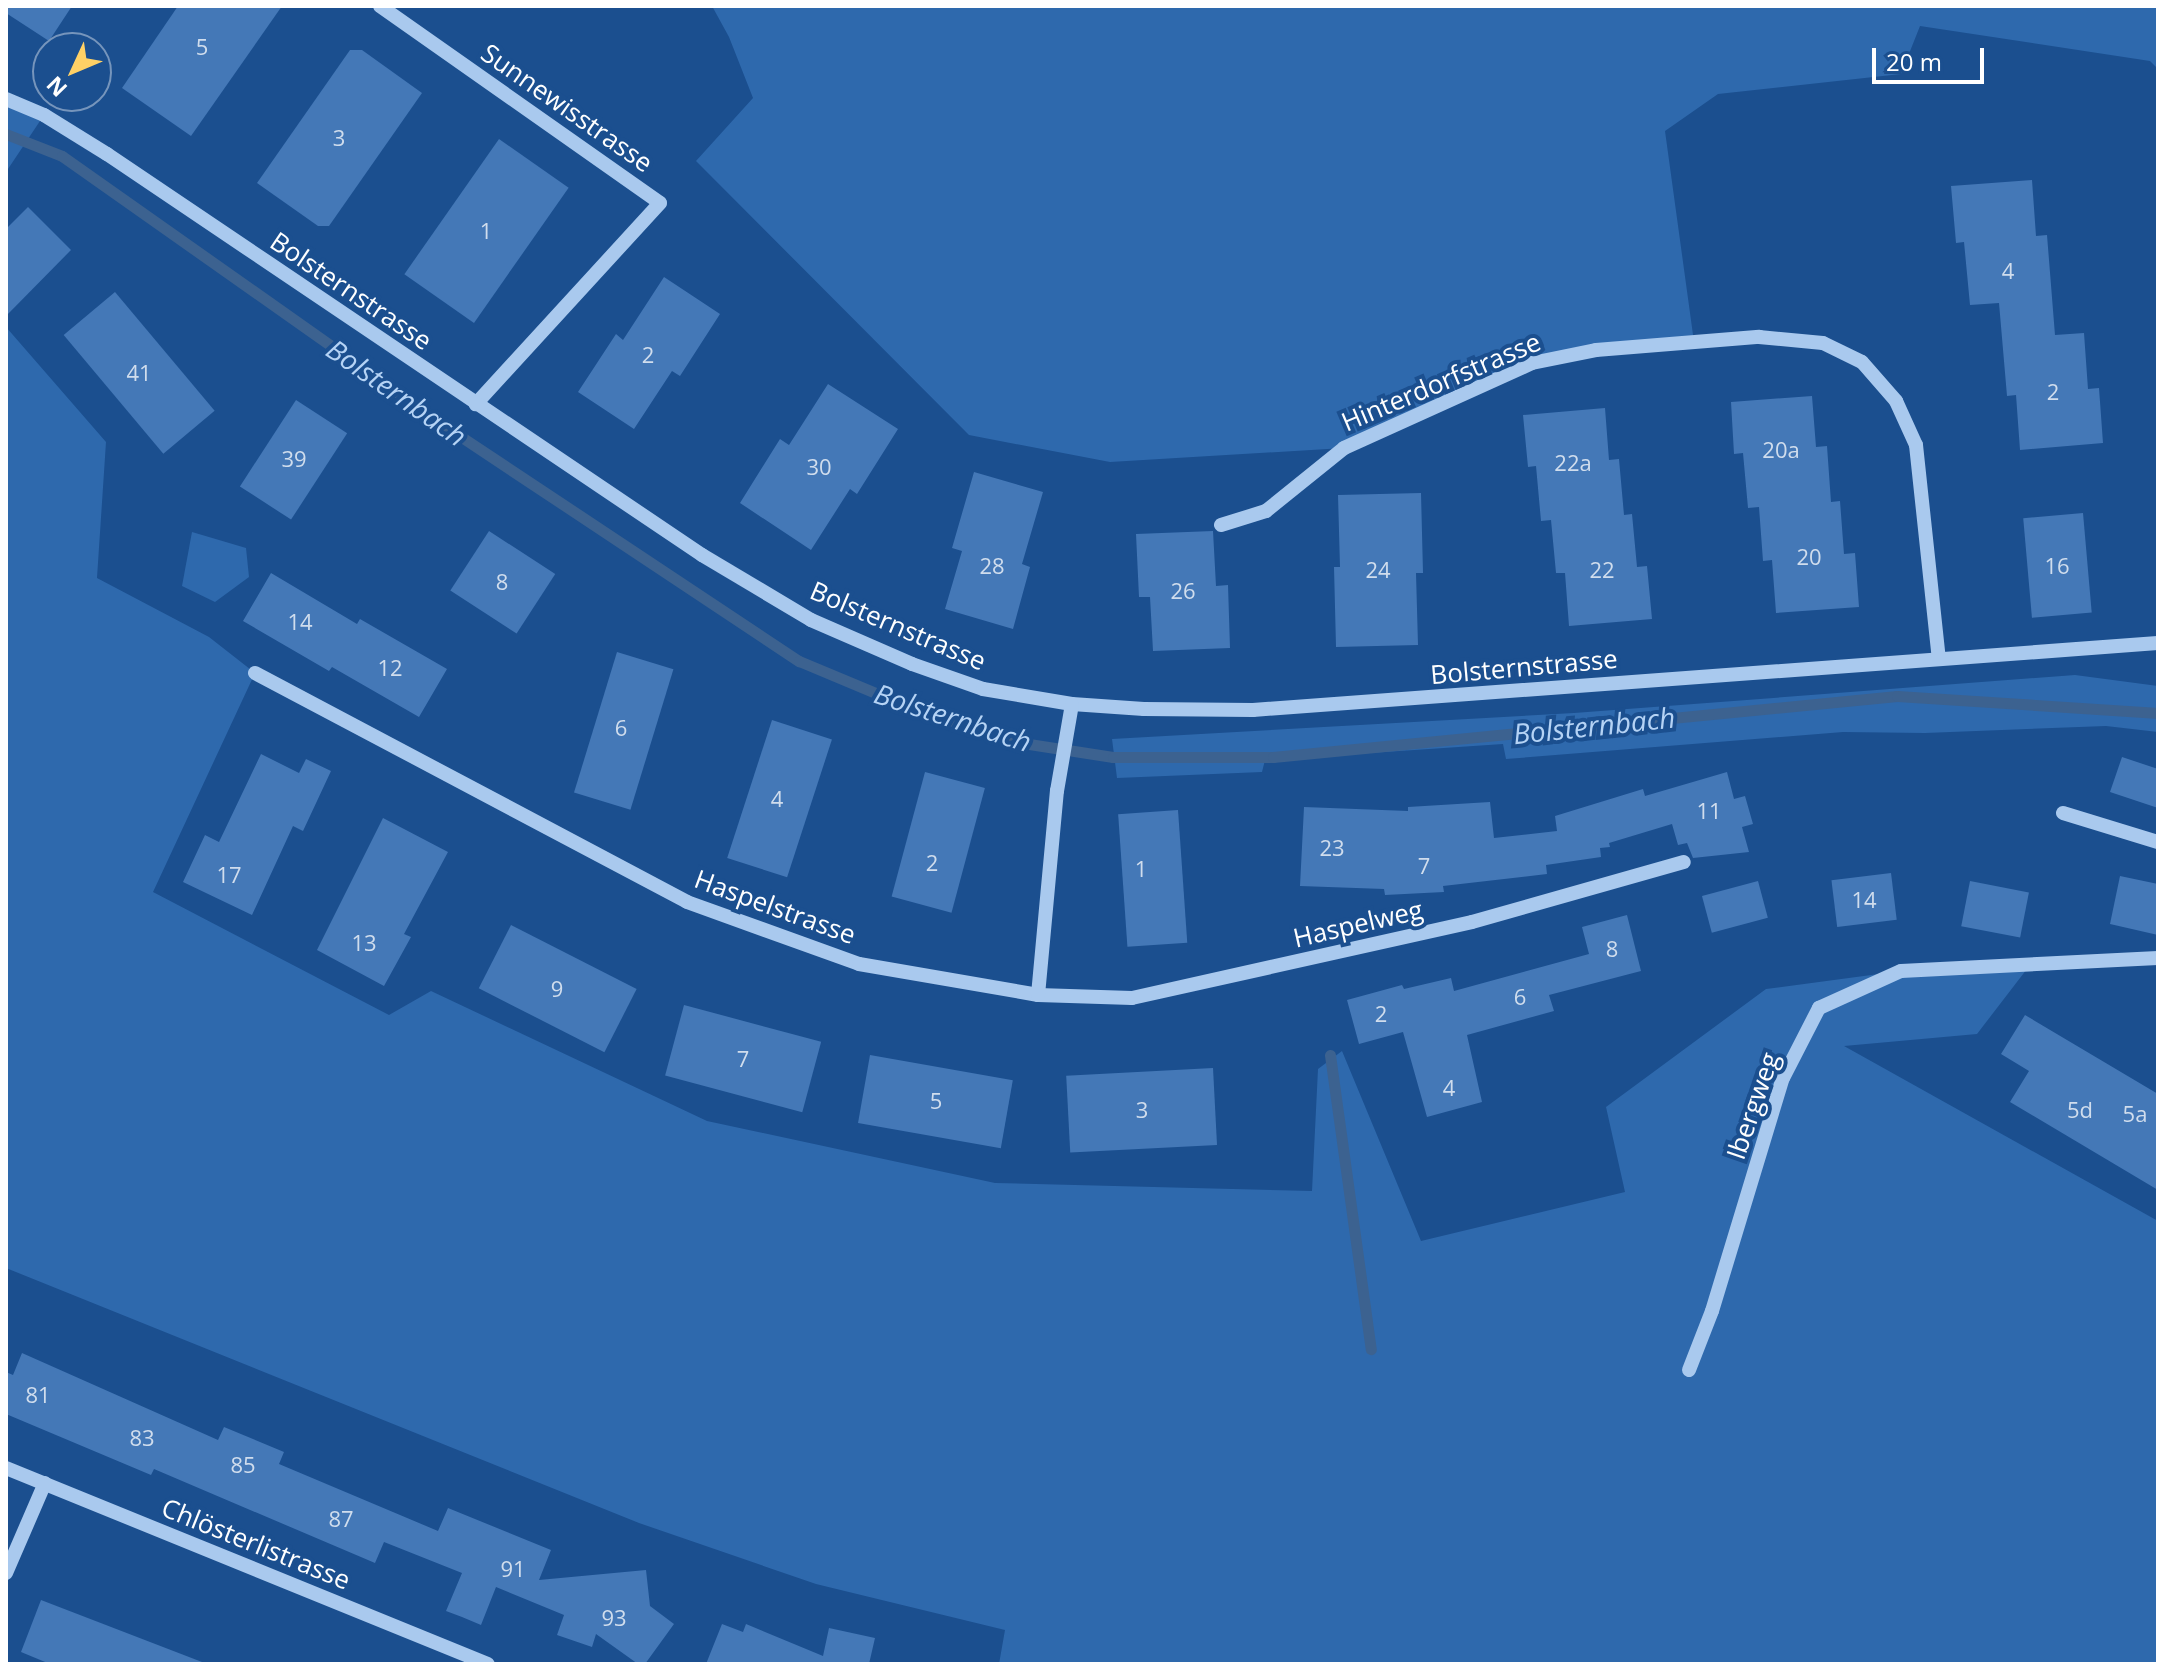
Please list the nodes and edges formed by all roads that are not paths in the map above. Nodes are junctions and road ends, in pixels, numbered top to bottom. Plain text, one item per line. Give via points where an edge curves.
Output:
1 (380, 6) edge
2 (6, 99) edge
3 (476, 404) junction
4 (1221, 525) dead end
5 (2158, 643) edge
6 (1939, 659) junction
7 (255, 673) dead end
8 (1072, 704) junction
9 (2063, 813) dead end
10 (2158, 842) edge
11 (1684, 862) dead end
12 (2158, 958) edge
13 (1038, 995) junction
14 (1689, 1370) dead end
15 (6, 1468) edge
16 (45, 1483) junction
17 (6, 1573) edge
18 (488, 1664) edge

1 - 3 street, Sunnewisstrasse via 660,203
2 - 3 street, Bolsternstrasse via 44,115 107,154
3 - 8 street, Bolsternstrasse via 702,555 811,620 983,689
4 - 6 street, Hinterdorfstrasse via 1266,511 1344,448 1532,363 1596,350 1759,337 1823,343 1862,362 1896,401 1916,445
5 - 6 street, Bolsternstrasse
6 - 8 street, Bolsternstrasse via 1333,707 1159,710
7 - 13 street, Haspelstrasse via 687,902 859,964
8 - 13 street via 1059,774
9 - 10 street
11 - 13 street, Haspelweg via 1472,922 1162,992 1132,998
12 - 14 street, Ibergweg via 1901,971 1819,1008 1783,1078
15 - 16 street, Chlösterlistrasse
16 - 17 street
16 - 18 street, Chlösterlistrasse

